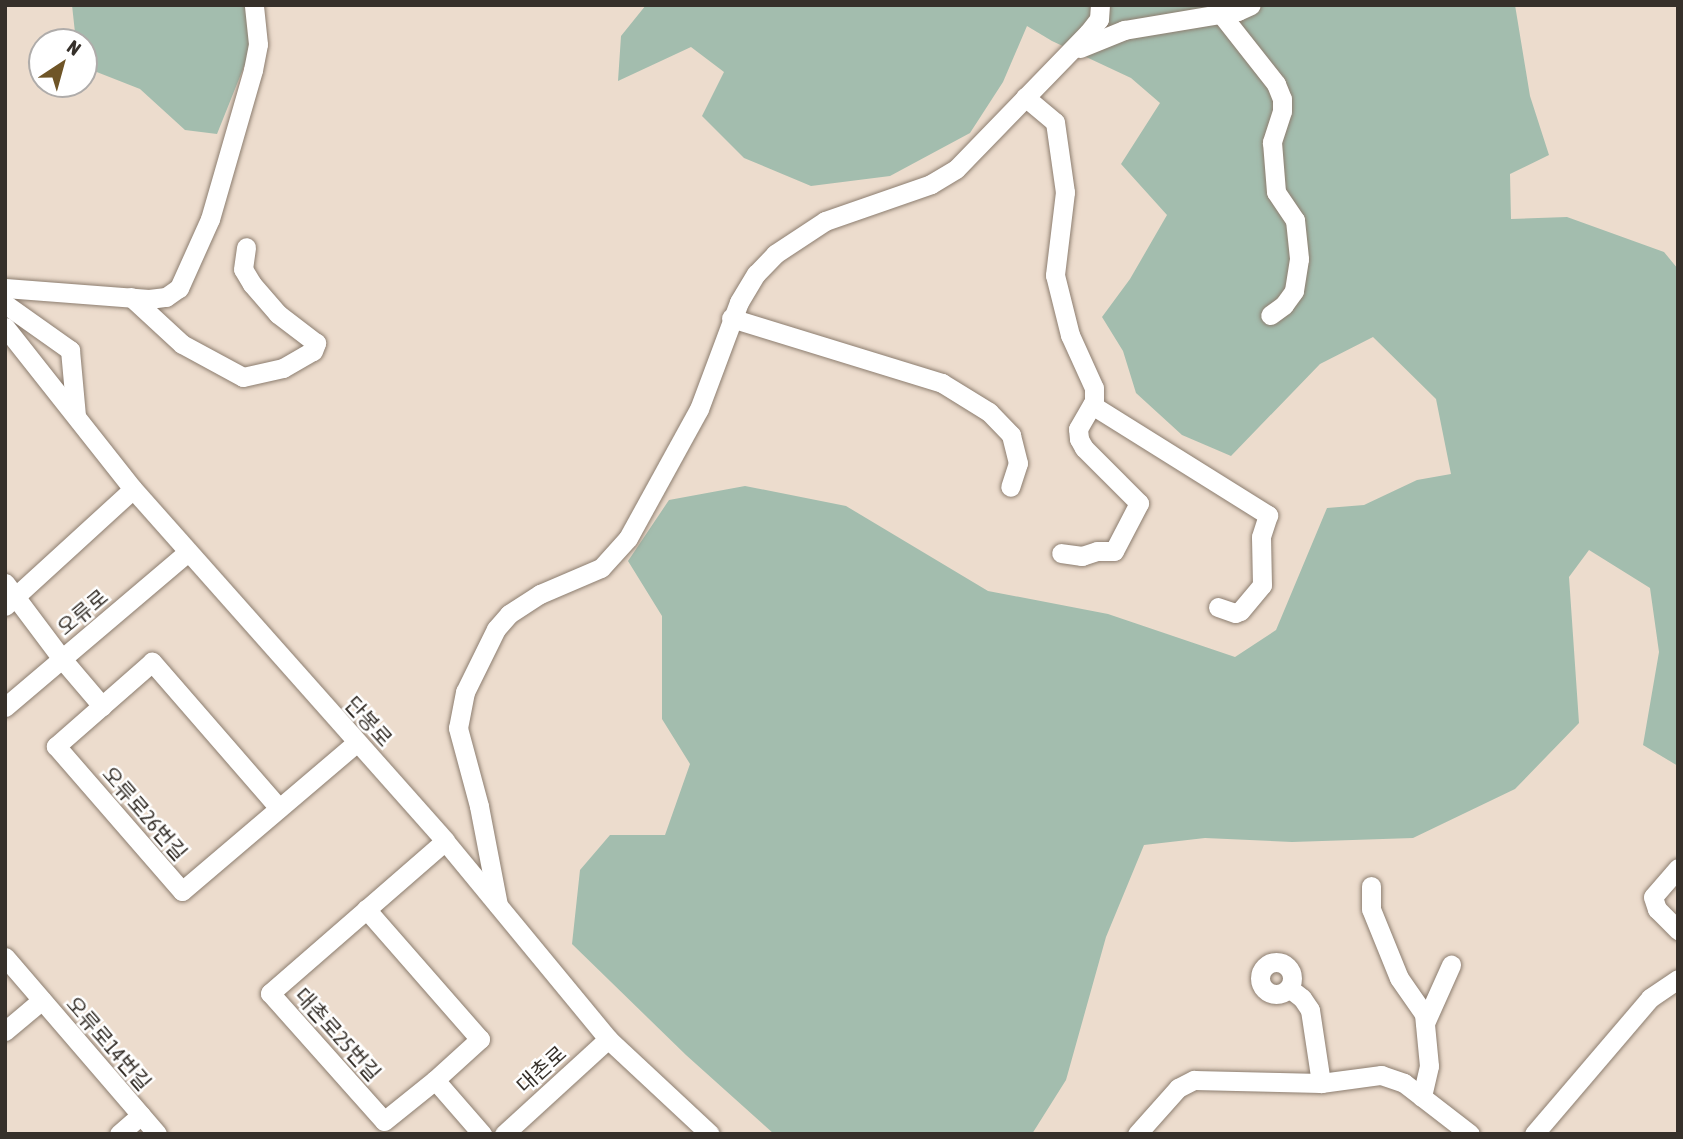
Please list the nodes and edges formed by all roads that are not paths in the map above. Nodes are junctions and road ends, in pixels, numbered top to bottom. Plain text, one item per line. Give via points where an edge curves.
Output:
1 (254, 5) edge
2 (1100, 5) edge
3 (1251, 5) edge
4 (1220, 14) junction
5 (1067, 55) junction
6 (1025, 97) junction
7 (246, 247) dead end
8 (5, 288) edge
9 (131, 297) junction
10 (5, 304) edge
11 (1270, 315) dead end
12 (732, 318) junction
13 (8, 338) edge
14 (1092, 405) junction
15 (76, 417) junction
16 (1010, 487) dead end
17 (133, 489) junction
18 (188, 552) junction
19 (1060, 553) dead end
20 (9, 595) edge
21 (1218, 607) dead end
22 (62, 659) junction
23 (102, 706) junction
24 (5, 707) edge
25 (357, 741) junction
26 (279, 808) junction
27 (445, 841) junction
28 (1678, 869) edge
29 (1371, 886) dead end
30 (498, 905) junction
31 (366, 909) junction
32 (1678, 930) edge
33 (5, 957) edge
34 (1451, 965) dead end
35 (1678, 979) edge
36 (1289, 988) dead end
37 (42, 1000) junction
38 (1425, 1023) junction
39 (5, 1031) edge
40 (608, 1039) junction
41 (435, 1080) junction
42 (1321, 1083) junction
43 (1422, 1097) junction
44 (141, 1115) junction
45 (1537, 1133) edge
46 (119, 1134) edge
47 (157, 1134) edge
48 (482, 1134) edge
49 (504, 1134) edge
50 (710, 1134) edge
51 (1137, 1134) edge
52 (1470, 1134) edge

1 - 9 street via 258,44 253,70 228,163 198,248 179,288 166,297
2 - 5 street via 1099,19
3 - 4 street
4 - 5 street via 1124,30
4 - 11 street via 1276,84 1282,99 1272,142 1276,192 1295,220 1299,259 1294,291
5 - 6 street
6 - 12 street via 970,157 948,174 856,208 791,241 756,274
6 - 14 street via 1055,122 1065,192 1055,275 1070,335 1094,388
7 - 9 street via 243,269 252,284 278,314 316,343 302,359 243,377 182,344
8 - 9 street
10 - 15 street via 70,350
12 - 16 street via 942,383 989,412 1011,435 1018,463
12 - 30 street via 699,409 628,538 601,568 540,594 509,614 496,629 466,692 458,728
13 - 15 street, 단봉로
14 - 19 street via 1078,429 1079,439 1139,503 1114,551 1082,556
14 - 21 street via 1269,515 1261,537 1262,585 1240,611
15 - 17 street, 단봉로
17 - 18 street, 단봉로
17 - 20 street
18 - 22 street, 오류로
18 - 25 street, 단봉로
20 - 22 street
22 - 23 street
22 - 24 street, 오류로
23 - 26 street, 오류로26번길 via 152,662
23 - 26 street, 오류로26번길 via 57,746 182,891
25 - 26 street, 오류로26번길
25 - 27 street, 단봉로
27 - 30 street, 단봉로
27 - 31 street, 대촌로25번길
28 - 32 street via 1653,897 1657,909
29 - 38 street via 1371,909 1399,978 1420,1005
30 - 40 street, 단봉로
31 - 41 street, 대촌로25번길 via 480,1040
31 - 41 street, 대촌로25번길 via 271,993 384,1121
33 - 37 street, 오류로14번길
34 - 38 street
35 - 45 street via 1650,998
36 - 42 street via 1310,1010
37 - 39 street, 오류로14번길
37 - 44 street, 오류로14번길
38 - 43 street via 1429,1066
40 - 49 street, 대촌로
40 - 50 street, 단봉로
41 - 48 street
42 - 43 street via 1392,1077
42 - 51 street via 1194,1080 1178,1088
43 - 52 street
44 - 46 street, 오류로14번길
44 - 47 street, 오류로14번길

